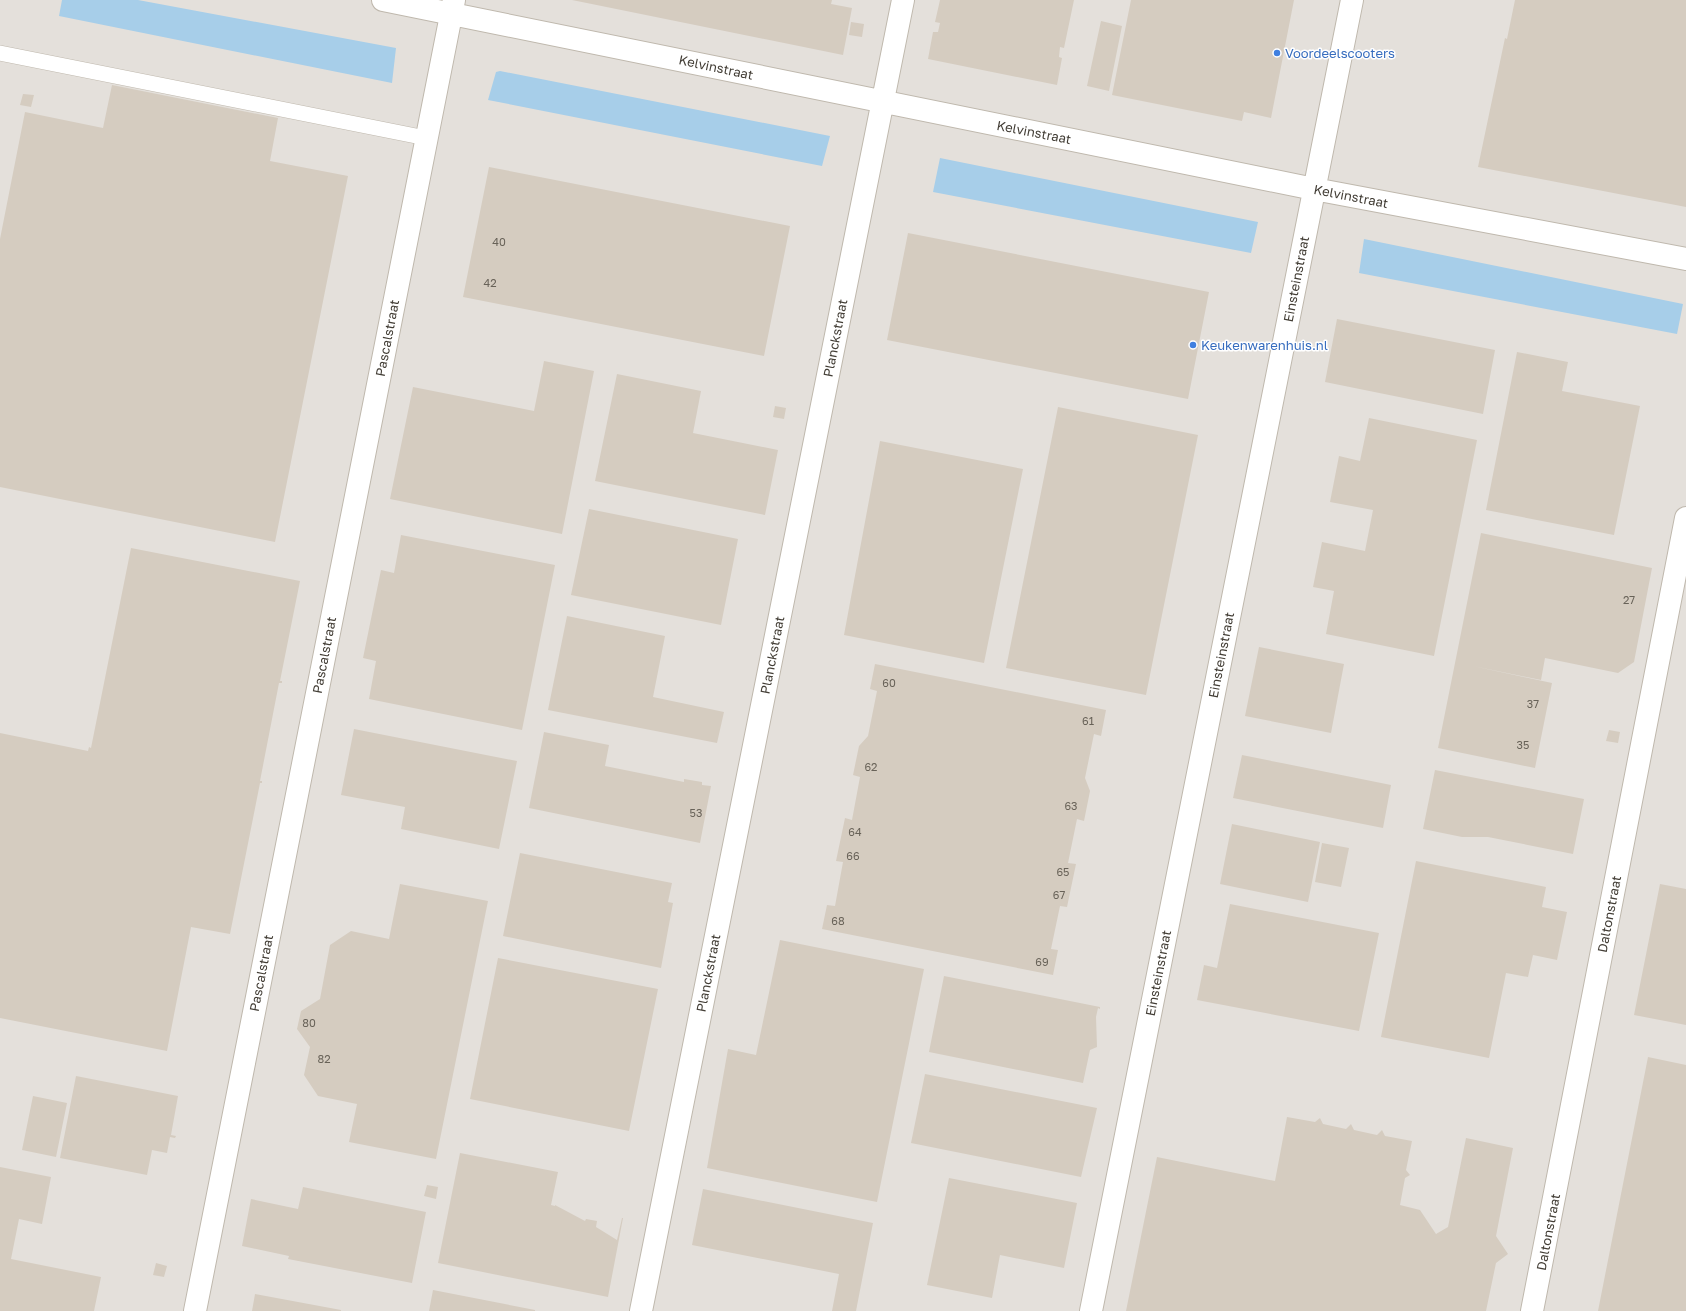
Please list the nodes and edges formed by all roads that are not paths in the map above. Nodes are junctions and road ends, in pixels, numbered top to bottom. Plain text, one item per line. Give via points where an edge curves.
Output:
1 (383, 0) edge
2 (903, 0) edge
3 (1352, 0) edge
4 (452, 7) edge
5 (0, 53) edge
6 (882, 101) junction
7 (426, 138) junction
8 (1314, 189) junction
9 (1686, 259) edge
10 (1686, 518) edge
11 (195, 1311) edge
12 (641, 1311) edge
13 (1091, 1311) edge
14 (1532, 1311) edge

1 - 4 street, Kelvinstraat
2 - 6 street, Planckstraat
3 - 8 street, Einsteinstraat
4 - 6 street, Kelvinstraat
4 - 7 street, Pascalstraat
5 - 7 lane
6 - 8 street, Kelvinstraat
6 - 12 street, Planckstraat
7 - 11 street, Pascalstraat
8 - 9 street, Kelvinstraat
8 - 13 street, Einsteinstraat
10 - 14 street, Daltonstraat

